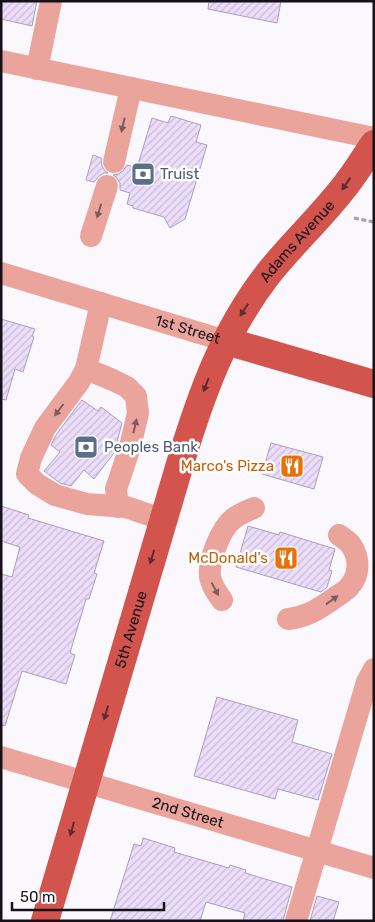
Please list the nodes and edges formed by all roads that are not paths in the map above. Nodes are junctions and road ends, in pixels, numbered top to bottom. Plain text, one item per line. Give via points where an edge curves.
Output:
1 (51, 1) edge
2 (1, 61) edge
3 (37, 69) junction
4 (131, 88) junction
5 (374, 138) edge
6 (374, 144) edge
7 (114, 162) dead end
8 (107, 186) dead end
9 (91, 236) dead end
10 (1, 273) edge
11 (101, 303) junction
12 (226, 341) junction
13 (86, 369) junction
14 (374, 384) edge
15 (117, 498) junction
16 (254, 508) dead end
17 (164, 520) junction
18 (339, 535) dead end
19 (222, 600) dead end
20 (288, 619) dead end
21 (374, 669) edge
22 (1, 757) edge
23 (86, 782) junction
24 (316, 851) junction
25 (374, 868) edge
26 (45, 921) edge
27 (296, 921) edge

1 - 3 street
2 - 3 street
3 - 4 street
4 - 5 street
4 -> 7 street
6 -> 12 main road, Adams Avenue via 342,190 268,274
8 -> 9 street
10 - 11 street, 1st Street
11 - 12 street, 1st Street
11 - 13 street
12 - 14 main road, 1st Street
12 -> 17 main road, 5th Avenue via 195,414
15 -> 13 street via 138,412 136,396 127,387
13 -> 15 street via 45,428 27,474 55,495 87,504
15 - 17 street via 126,507
16 -> 19 street via 233,518 218,539 210,576
17 -> 23 main road, 5th Avenue
20 -> 18 street via 308,615 320,608 355,579 357,555 350,543
21 - 24 street via 367,682
22 - 23 street, 2nd Street
23 - 24 street, 2nd Street
23 -> 26 main road, 5th Avenue
24 - 25 street, 2nd Street
24 - 27 street

